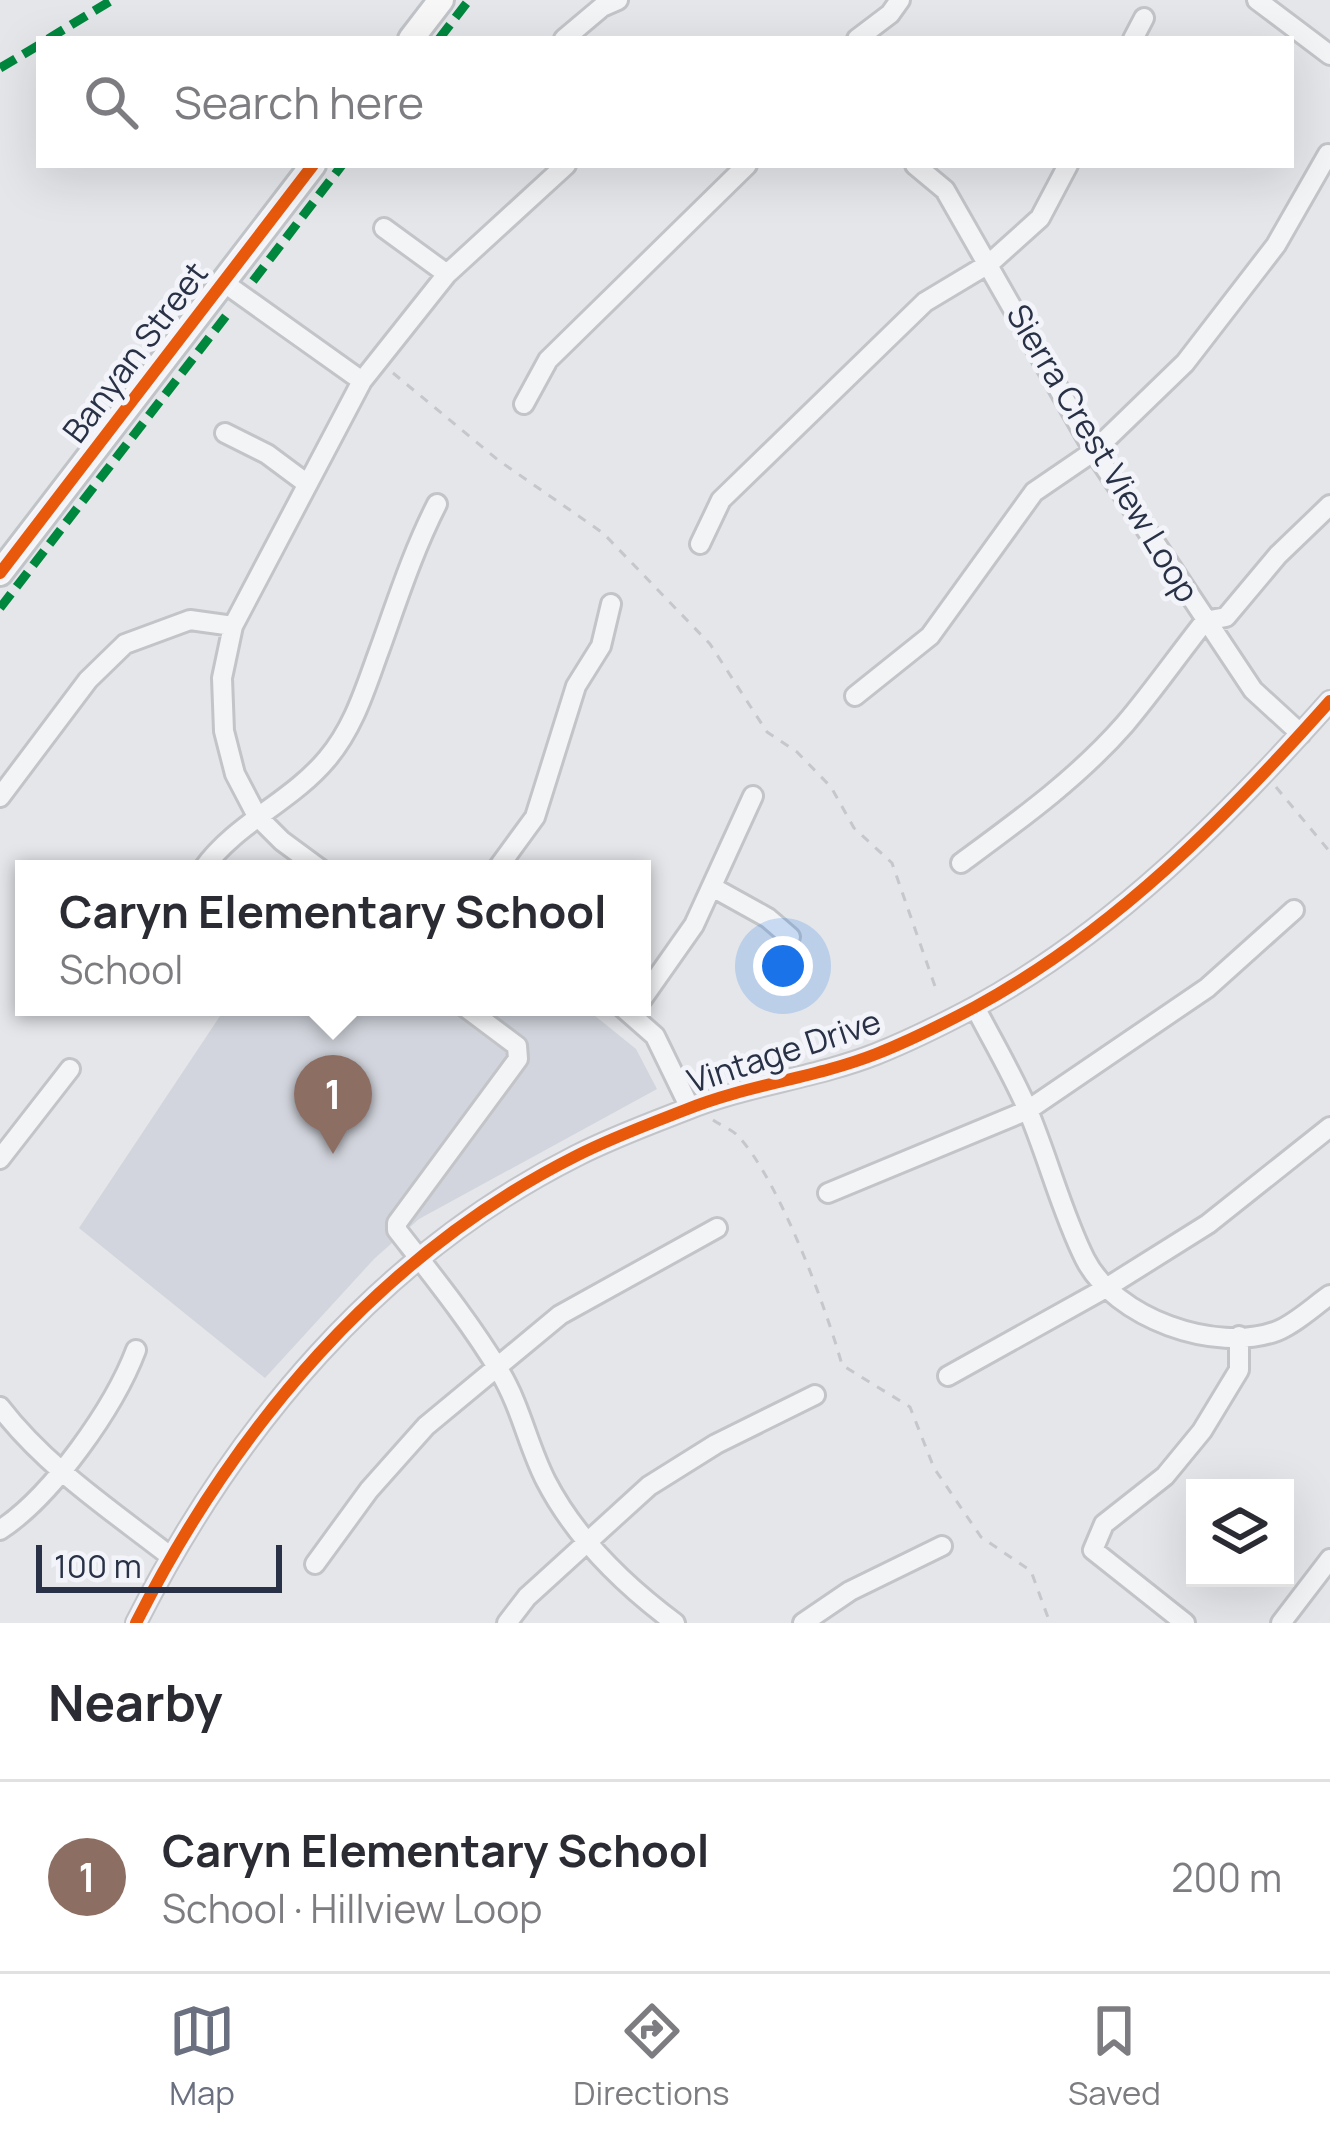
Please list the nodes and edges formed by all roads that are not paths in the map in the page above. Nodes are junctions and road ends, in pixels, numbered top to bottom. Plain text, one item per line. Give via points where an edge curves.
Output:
1 (442, 0) edge
2 (618, 0) edge
3 (900, 0) edge
4 (1257, 0) edge
5 (1144, 18) dead end
6 (413, 36) edge
7 (568, 36) edge
8 (861, 36) edge
9 (1135, 36) edge
10 (1330, 56) edge
11 (1328, 154) edge
12 (312, 168) edge
13 (563, 168) edge
14 (744, 168) edge
15 (919, 168) edge
16 (1065, 168) edge
17 (384, 228) dead end
18 (989, 263) junction
19 (447, 274) junction
20 (223, 282) junction
21 (362, 381) junction
22 (524, 404) dead end
23 (225, 433) dead end
24 (1094, 451) junction
25 (306, 483) junction
26 (436, 504) dead end
27 (1330, 505) edge
28 (700, 544) dead end
29 (0, 573) edge
30 (611, 604) dead end
31 (1205, 621) junction
32 (233, 626) junction
33 (855, 697) dead end
34 (1330, 701) edge
35 (1300, 734) junction
36 (753, 796) dead end
37 (0, 797) edge
38 (257, 816) junction
39 (209, 860) edge
40 (307, 860) edge
41 (504, 860) edge
42 (961, 863) dead end
43 (714, 888) junction
44 (1294, 910) dead end
45 (790, 937) dead end
46 (651, 986) edge
47 (975, 1007) junction
48 (477, 1016) edge
49 (640, 1016) edge
50 (70, 1069) dead end
51 (690, 1108) junction
52 (1028, 1110) junction
53 (1330, 1127) edge
54 (0, 1159) edge
55 (828, 1193) dead end
56 (717, 1228) dead end
57 (418, 1258) junction
58 (1106, 1288) junction
59 (1330, 1294) edge
60 (1239, 1336) junction
61 (136, 1350) dead end
62 (498, 1369) junction
63 (948, 1376) dead end
64 (815, 1395) dead end
65 (0, 1408) edge
66 (61, 1471) junction
67 (0, 1530) edge
68 (588, 1542) junction
69 (942, 1546) dead end
70 (170, 1556) junction
71 (1330, 1559) edge
72 (314, 1564) dead end
73 (136, 1623) edge
74 (506, 1623) edge
75 (675, 1623) edge
76 (803, 1623) edge
77 (1185, 1623) edge
78 (1281, 1623) edge

1 - 6 main road
2 - 7 street
3 - 8 street
4 - 10 street
5 - 9 street
11 - 24 street via 1276,245 1186,363
12 - 20 main road, Banyan Street
13 - 19 street
14 - 22 street via 548,360
15 - 18 street, Sierra Crest View Loop via 946,190
16 - 18 street via 1040,218
17 - 19 street
18 - 24 street, Sierra Crest View Loop
18 - 28 street via 925,302 738,483
19 - 21 street
20 - 21 street
20 - 29 main road, Banyan Street
21 - 25 street
23 - 25 street
24 - 31 street, Sierra Crest View Loop
24 - 33 street via 1034,492 930,636
25 - 32 street
26 - 38 street via 354,719 290,796
27 - 31 street via 1226,617
30 - 41 street via 535,817
31 - 35 street, Sierra Crest View Loop via 1253,690
31 - 42 street via 1123,727
32 - 37 street via 190,620 125,644
32 - 38 street via 222,678 224,731
34 - 35 street, Vintage Drive
35 - 47 street, Vintage Drive via 1164,872 1082,940
36 - 43 street
38 - 39 street
38 - 40 street
43 - 45 street
43 - 46 street
44 - 52 street via 1207,988
47 - 51 street, Vintage Drive via 874,1055
47 - 52 street
48 - 57 street via 517,1046 518,1059 397,1223
49 - 51 street
50 - 54 street
51 - 57 street, Vintage Drive via 578,1154
52 - 55 street
52 - 58 street via 1086,1261
53 - 58 street via 1208,1224
56 - 62 street via 560,1315
57 - 62 street
57 - 70 street, Vintage Drive via 295,1379
58 - 60 street via 1179,1332
58 - 63 street
59 - 60 street via 1278,1331
60 - 77 street via 1239,1370 1202,1431 1165,1476 1104,1524 1093,1550
61 - 66 street
62 - 68 street via 546,1481
62 - 72 street via 426,1426
64 - 68 street via 649,1486
65 - 66 street
66 - 67 street
66 - 70 street
68 - 74 street
68 - 75 street via 625,1585
69 - 76 street
70 - 73 street, Vintage Drive
71 - 78 street

